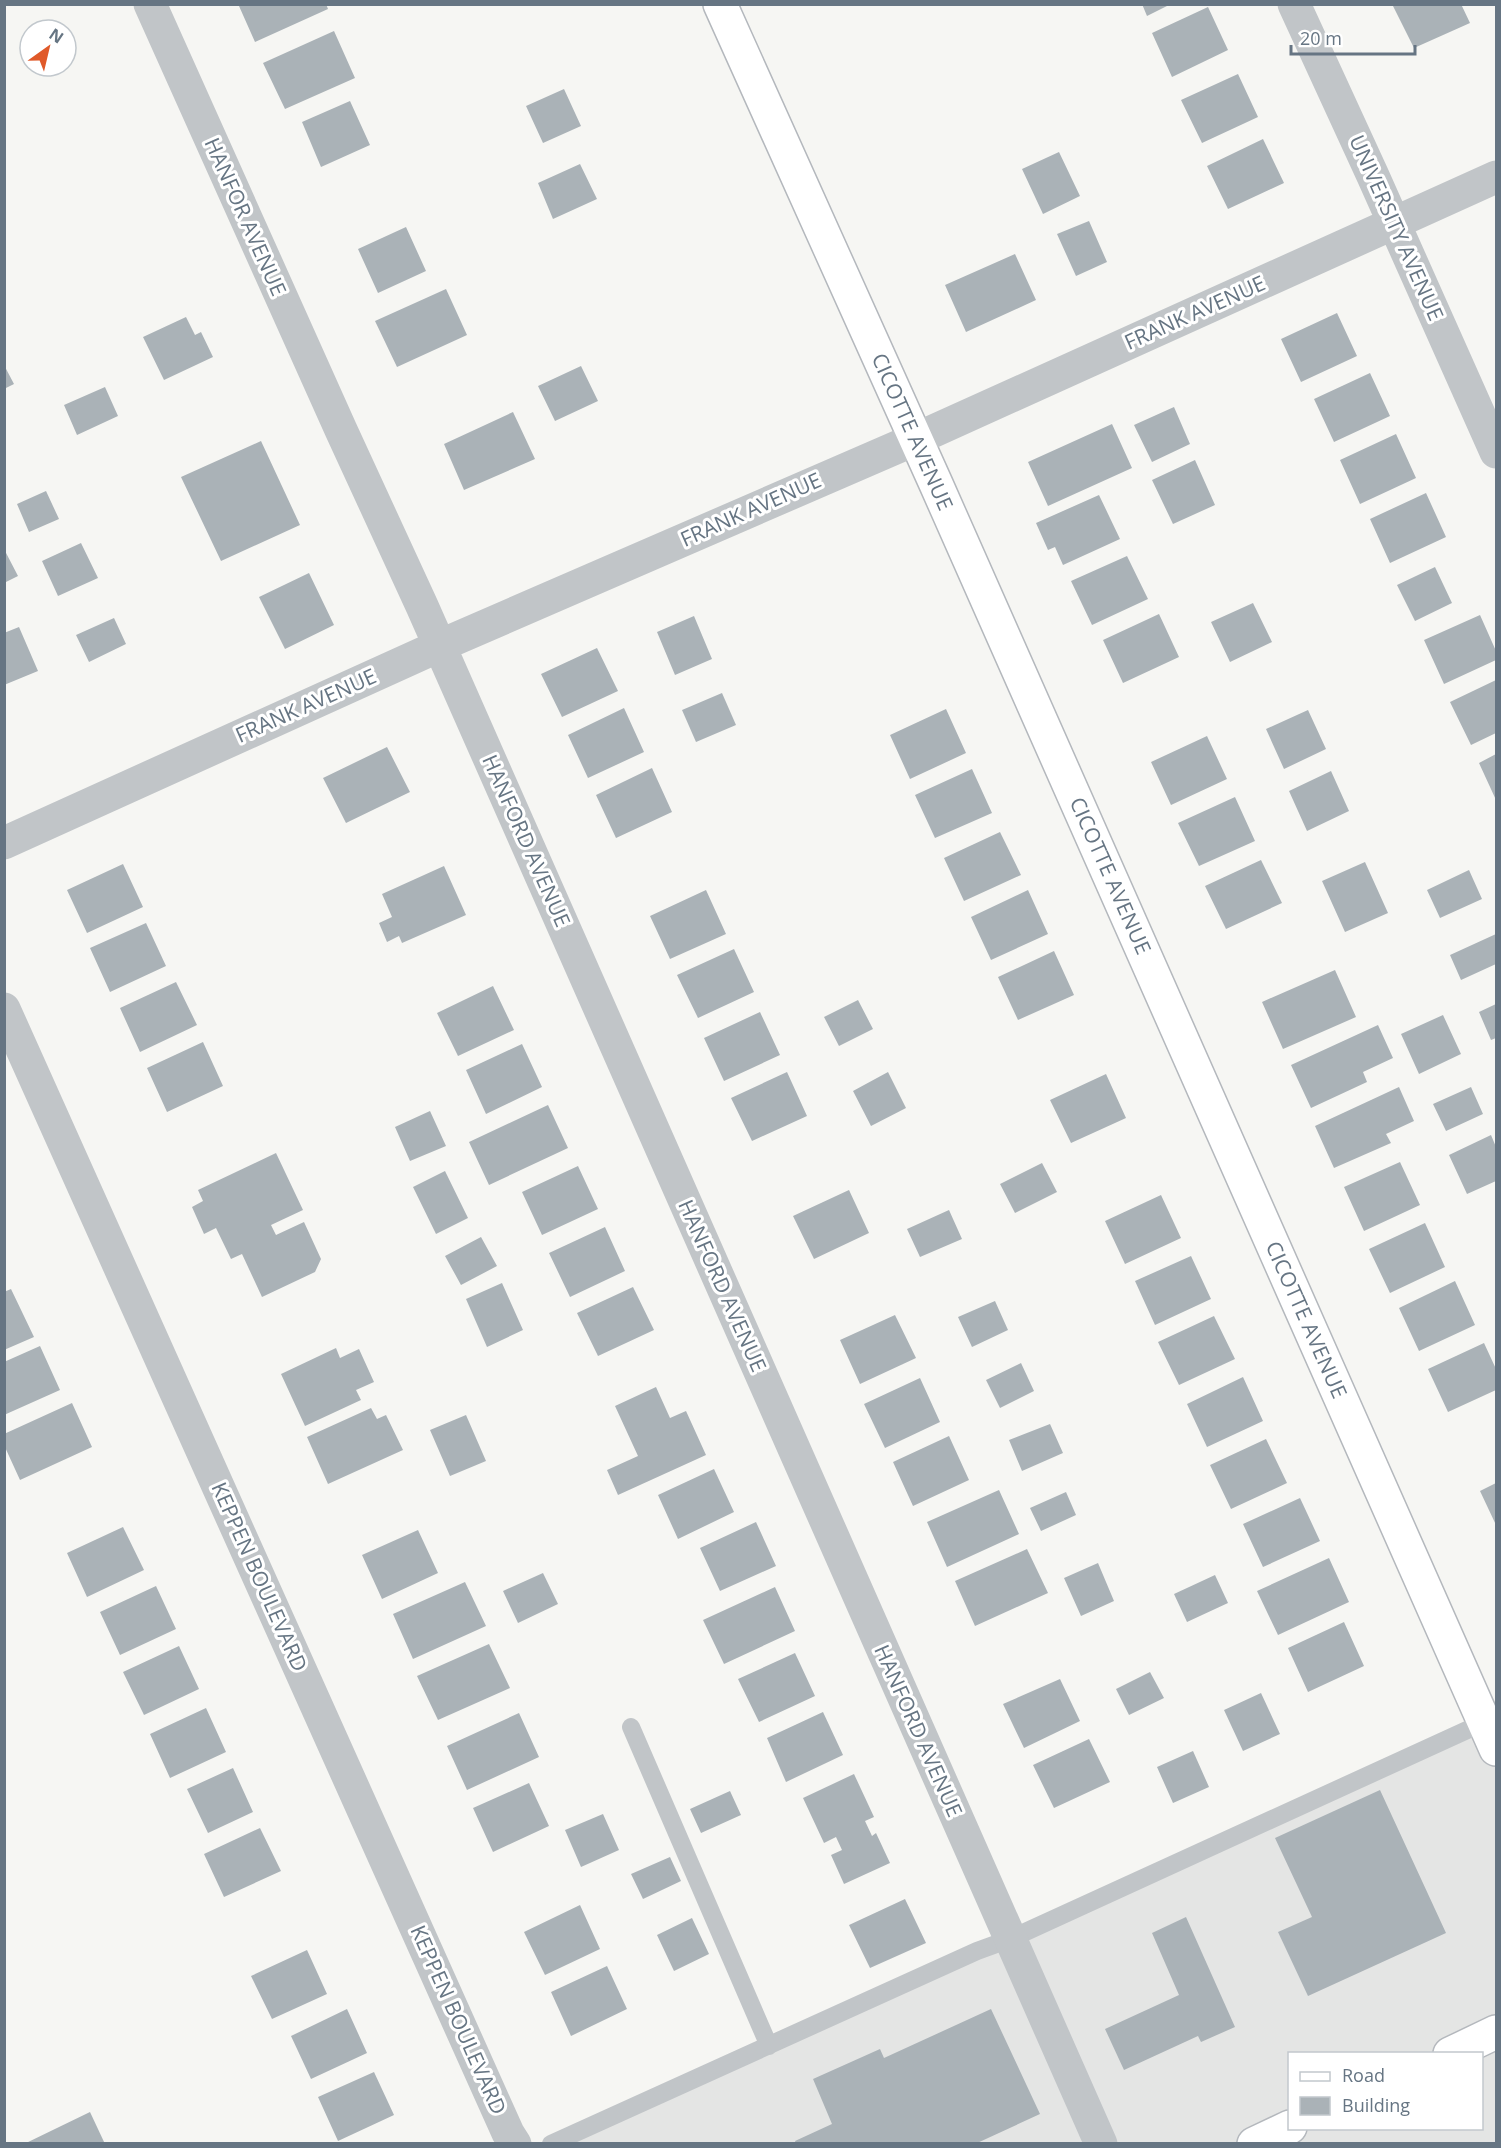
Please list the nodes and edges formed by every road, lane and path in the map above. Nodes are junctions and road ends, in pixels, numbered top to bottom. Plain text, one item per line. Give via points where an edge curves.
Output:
1 (150, 4) edge
2 (720, 4) edge
3 (1294, 4) edge
4 (1497, 177) edge
5 (1394, 224) junction
6 (341, 430) joint
7 (916, 439) junction
8 (1497, 452) edge
9 (439, 646) junction
10 (4, 843) edge
11 (4, 1009) edge
12 (631, 1727) dead end
13 (1492, 1729) edge
14 (1010, 1939) junction
15 (1497, 2032) edge
16 (769, 2046) junction
17 (1454, 2052) edge
18 (1288, 2128) edge
19 (515, 2144) edge
20 (551, 2144) edge
21 (1101, 2144) edge
22 (1254, 2144) edge

1 - 6 street, HANFOR AVENUE
2 - 7 street, CICOTTE AVENUE
3 - 5 street, UNIVERSITY AVENUE
4 - 5 street, FRANK AVENUE
5 - 7 street, FRANK AVENUE
5 - 8 street, UNIVERSITY AVENUE
6 - 9 street, HANFORD AVENUE
7 - 9 street, FRANK AVENUE
7 - 13 street, CICOTTE AVENUE
9 - 10 street, FRANK AVENUE
9 - 14 street, HANFORD AVENUE
11 - 19 street, KEPPEN BOULEVARD
12 - 16 lane
13 - 14 lane
14 - 16 lane
14 - 21 street, HANFORD AVENUE
15 - 17 street
16 - 20 lane
18 - 22 street

